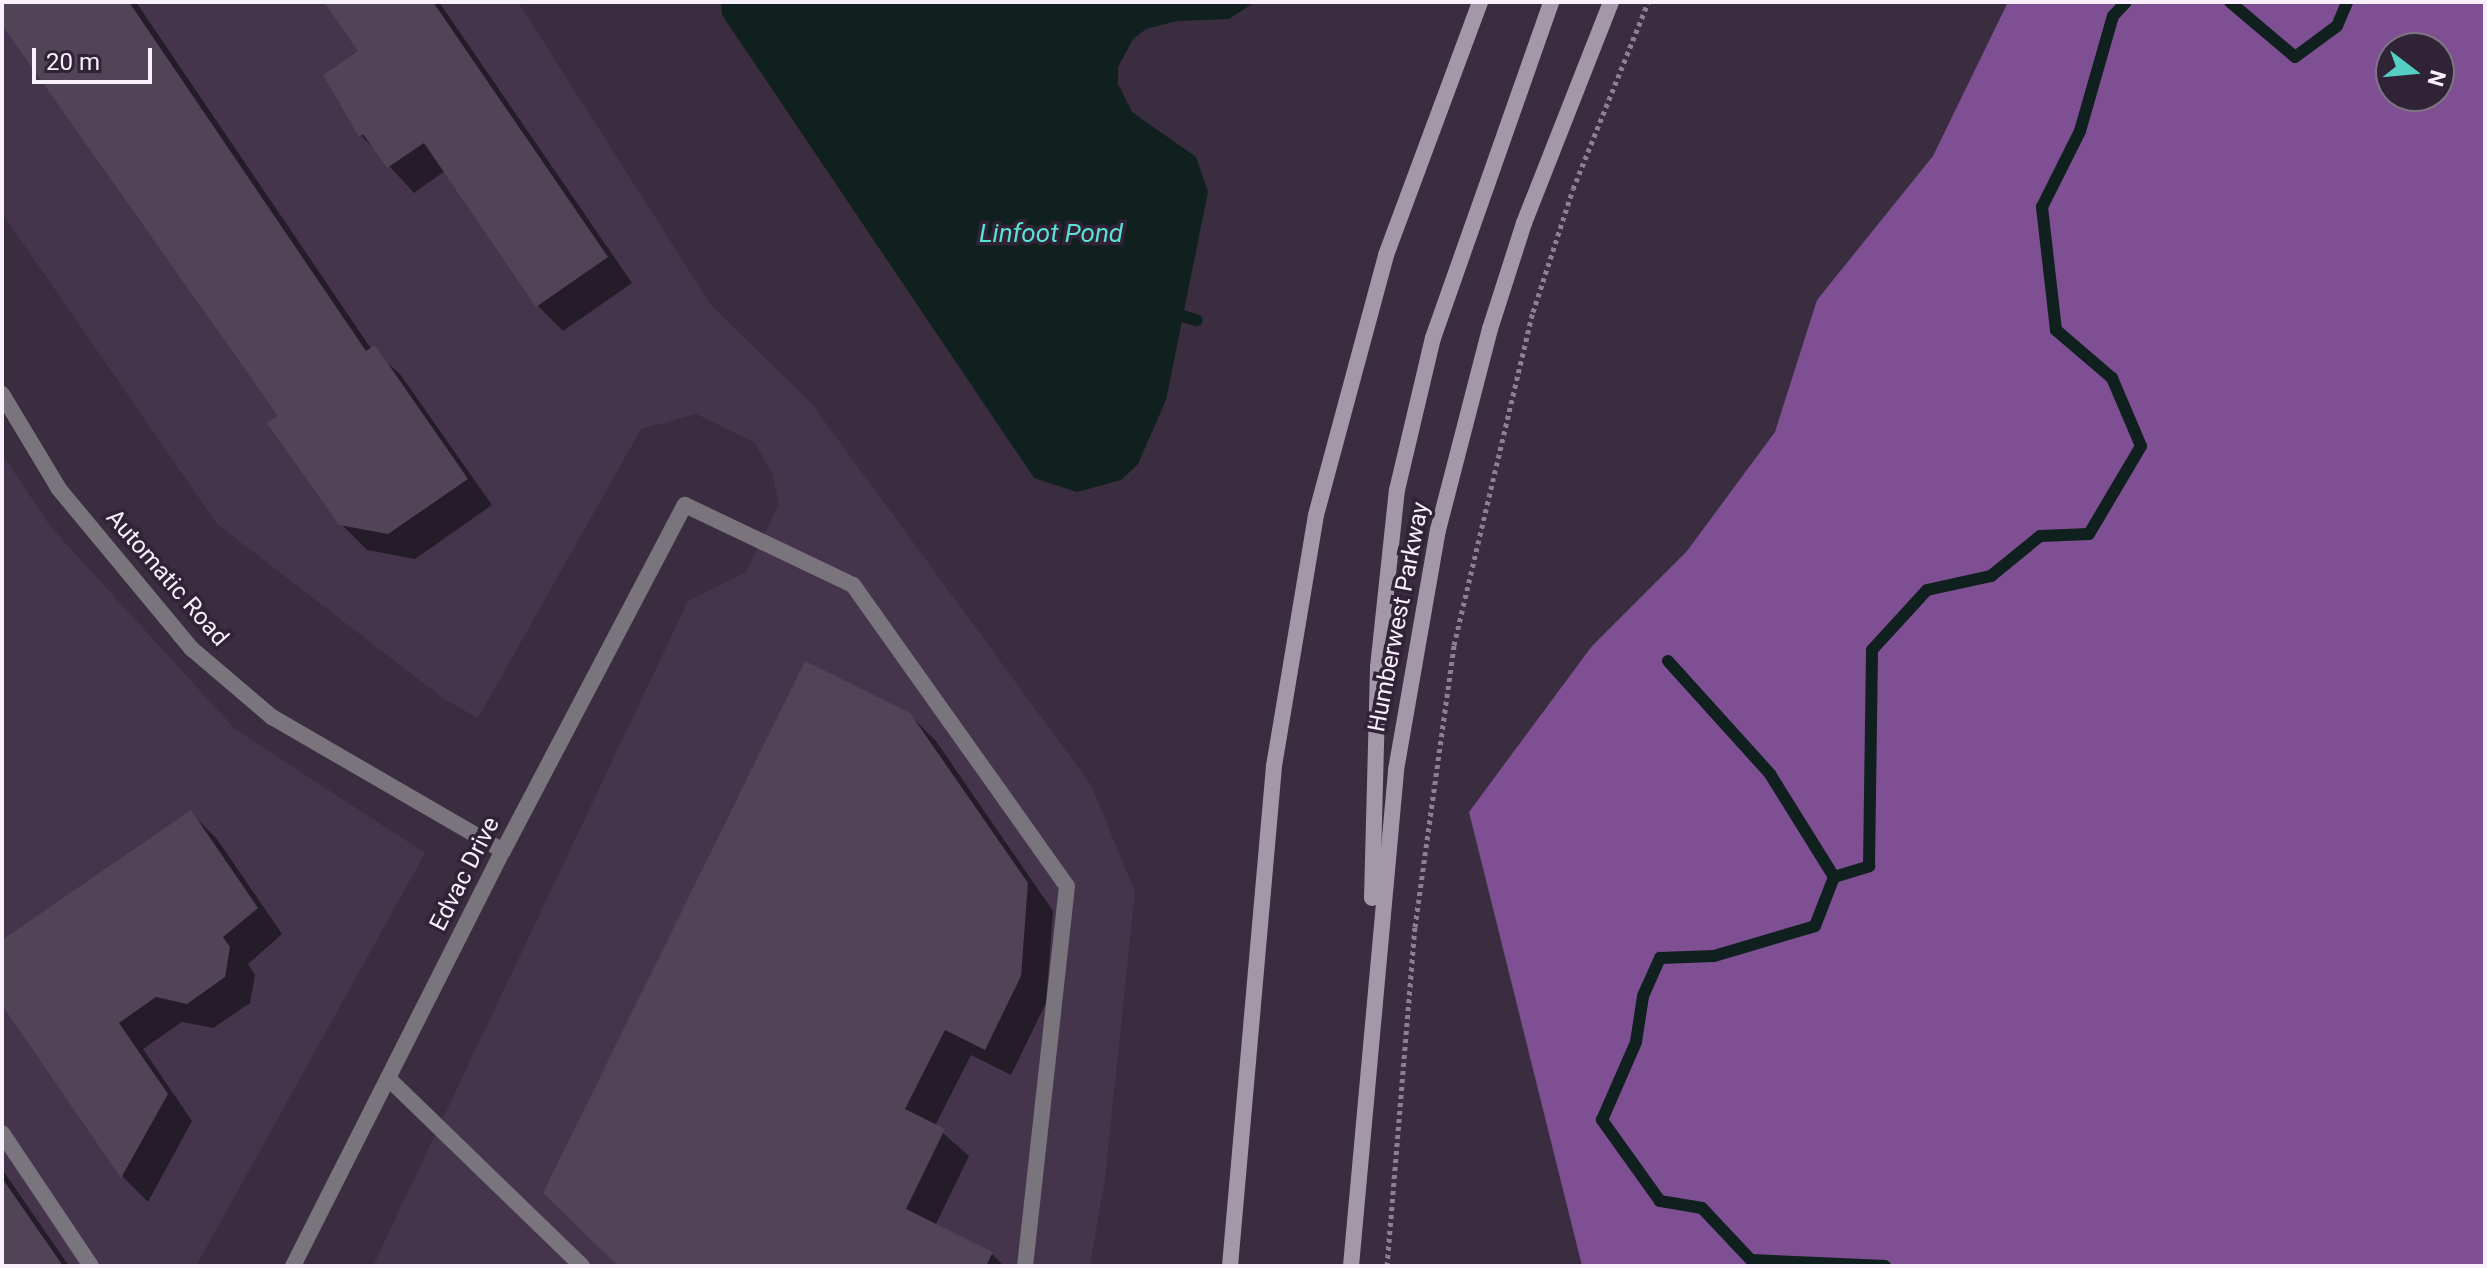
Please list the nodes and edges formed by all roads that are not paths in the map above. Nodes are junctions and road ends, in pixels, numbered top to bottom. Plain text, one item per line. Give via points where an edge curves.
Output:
1 (1480, 2) edge
2 (1551, 2) edge
3 (1611, 2) edge
4 (2, 394) edge
5 (503, 851) junction
6 (1368, 1060) junction
7 (390, 1080) junction
8 (2, 1133) edge
9 (91, 1266) edge
10 (293, 1266) edge
11 (582, 1266) edge
12 (1025, 1266) edge
13 (1230, 1266) edge
14 (1351, 1266) edge

1 - 13 main road via 1386,255 1316,515 1274,766
2 - 6 main road via 1433,338 1397,490 1378,667
3 - 6 main road, Humberwest Parkway via 1524,223 1490,329 1438,530 1396,770
4 - 5 street, Automatic Road via 59,489 192,649 272,717
5 - 7 street, Edvac Drive
5 - 12 street, Edvac Drive via 685,505 853,585 1067,886
6 - 14 main road, Humberwest Parkway
7 - 10 street, Edvac Drive
7 - 11 street
8 - 9 street

